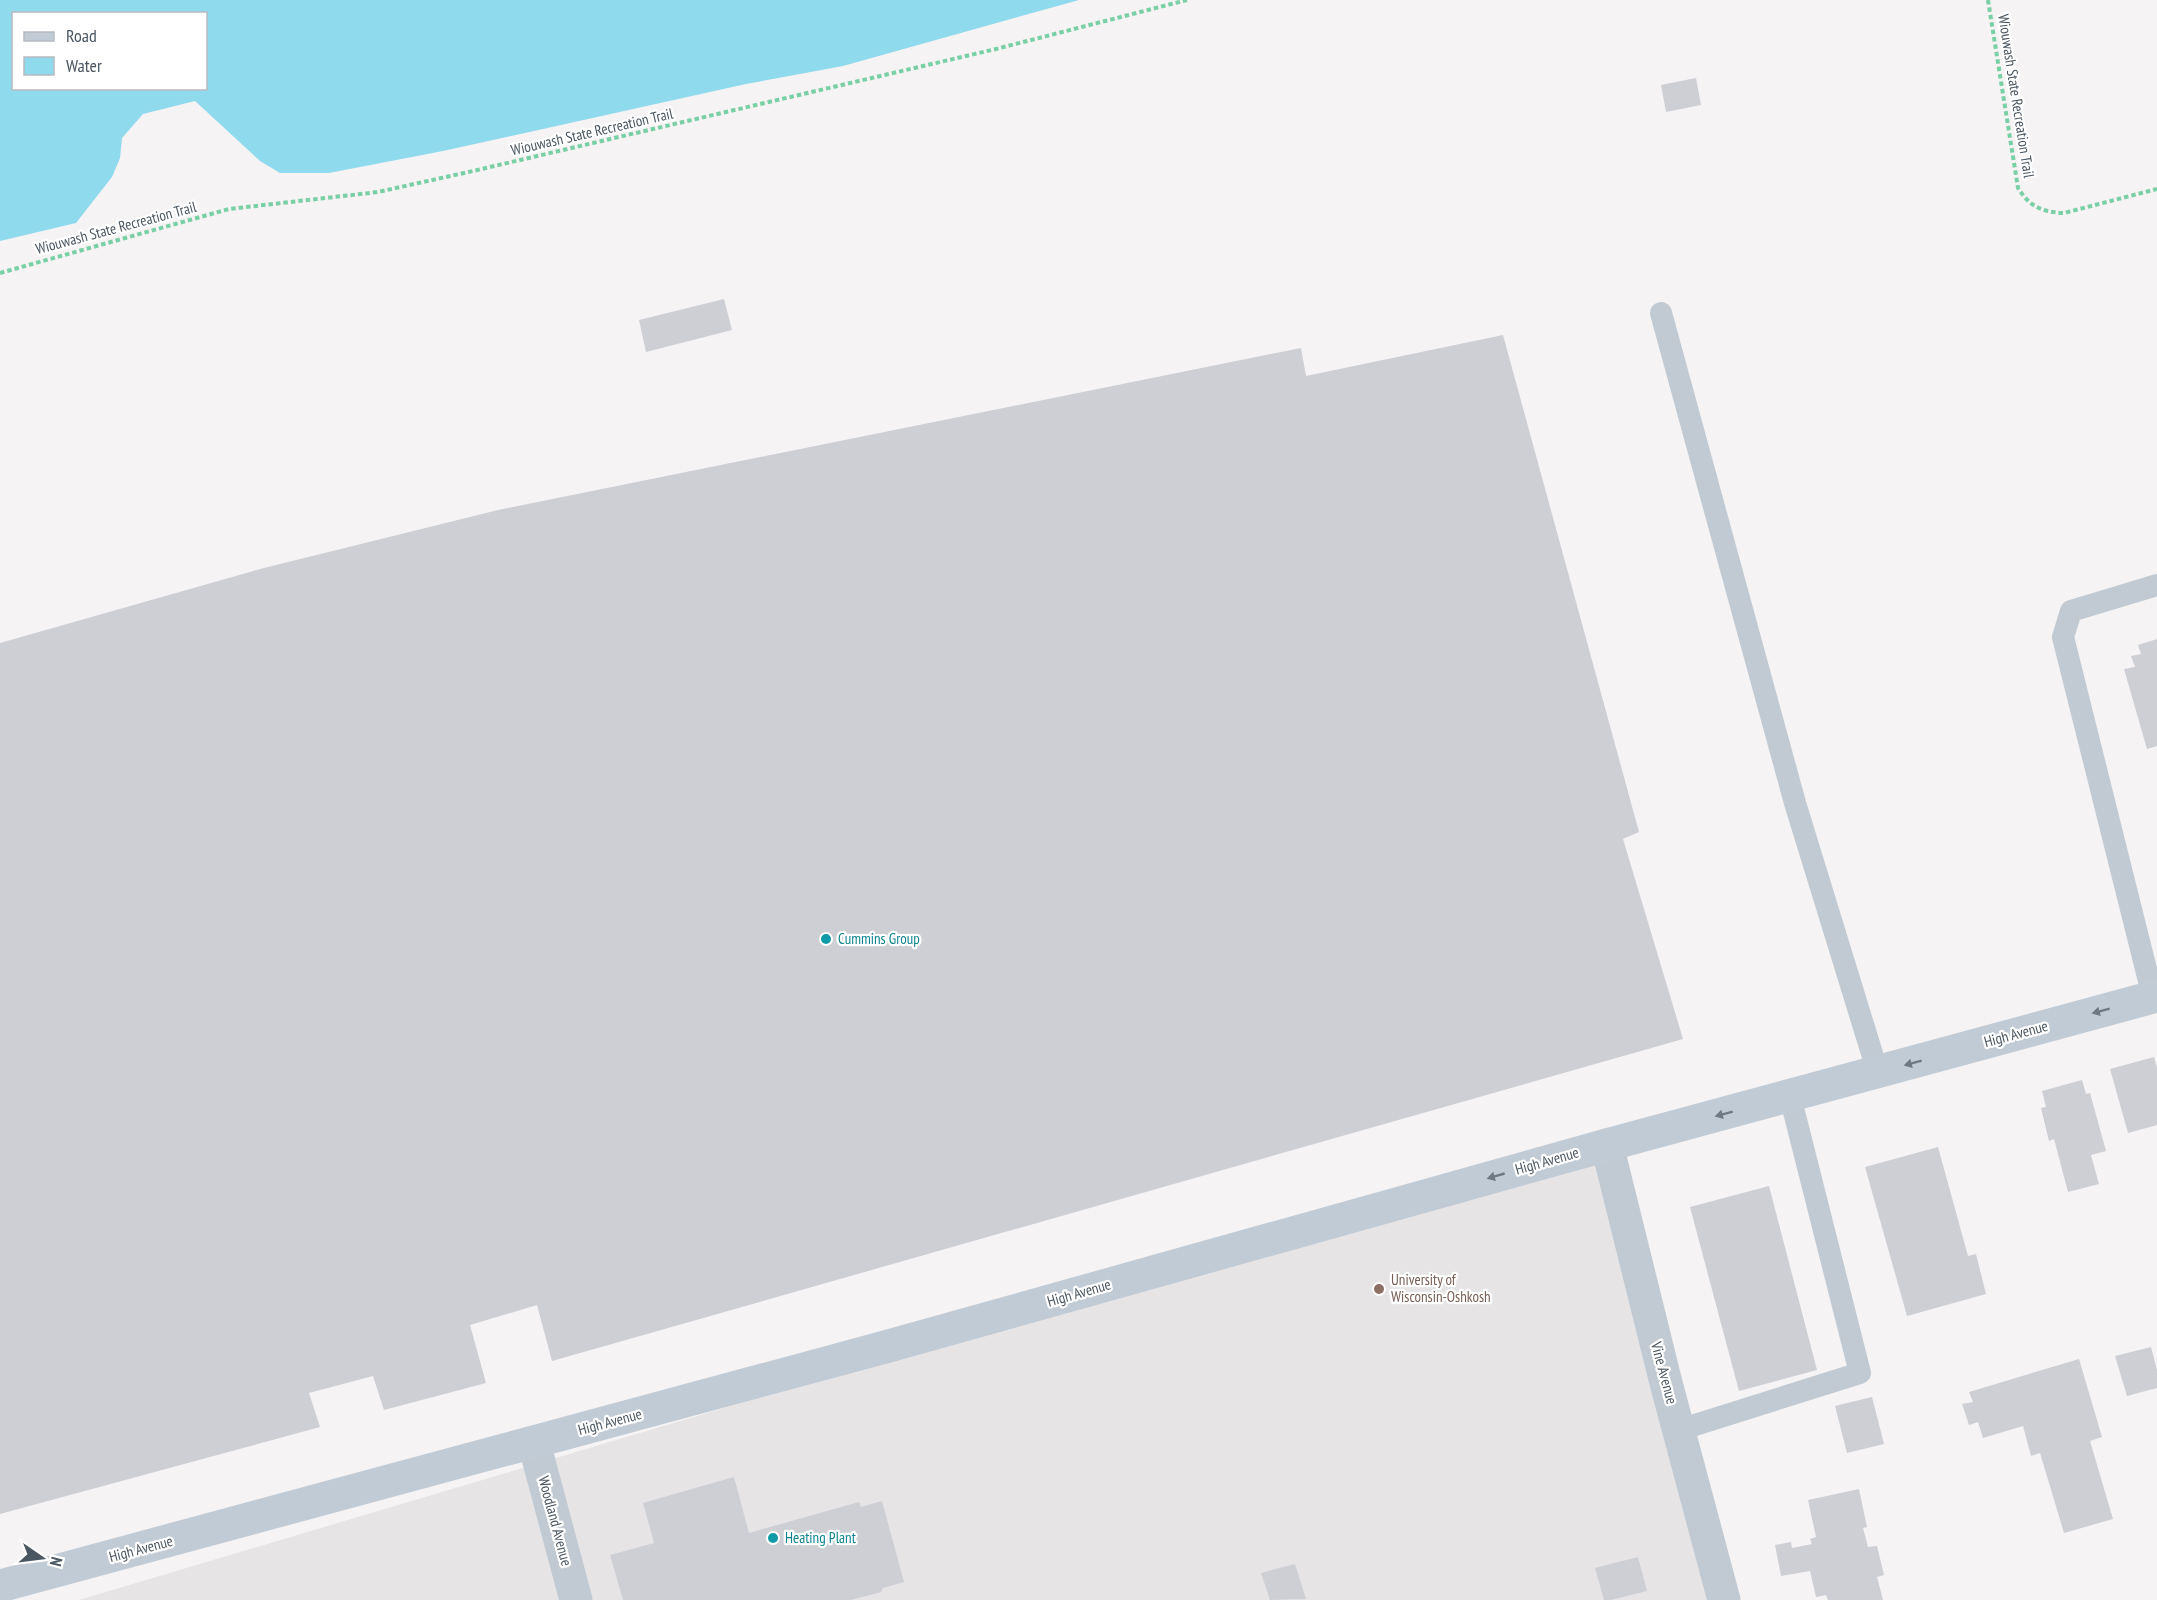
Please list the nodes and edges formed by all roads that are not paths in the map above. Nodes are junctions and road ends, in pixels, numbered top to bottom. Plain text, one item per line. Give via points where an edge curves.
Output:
1 (1661, 313) dead end
2 (2157, 585) edge
3 (2155, 996) edge
4 (1878, 1073) junction
5 (1790, 1096) junction
6 (1607, 1144) junction
7 (1679, 1430) junction
8 (534, 1443) junction
9 (0, 1586) edge
10 (576, 1600) edge
11 (1724, 1600) edge

1 - 4 lane via 1795,803
2 - 3 lane via 2071,610 2063,637
3 -> 4 main road, High Avenue
4 - 5 main road, High Avenue
5 -> 6 main road, High Avenue
5 - 7 lane via 1860,1373
6 - 7 street, Vine Avenue
6 -> 8 main road, High Avenue
7 - 11 street, Vine Avenue
8 - 9 main road, High Avenue
8 - 10 street, Woodland Avenue

